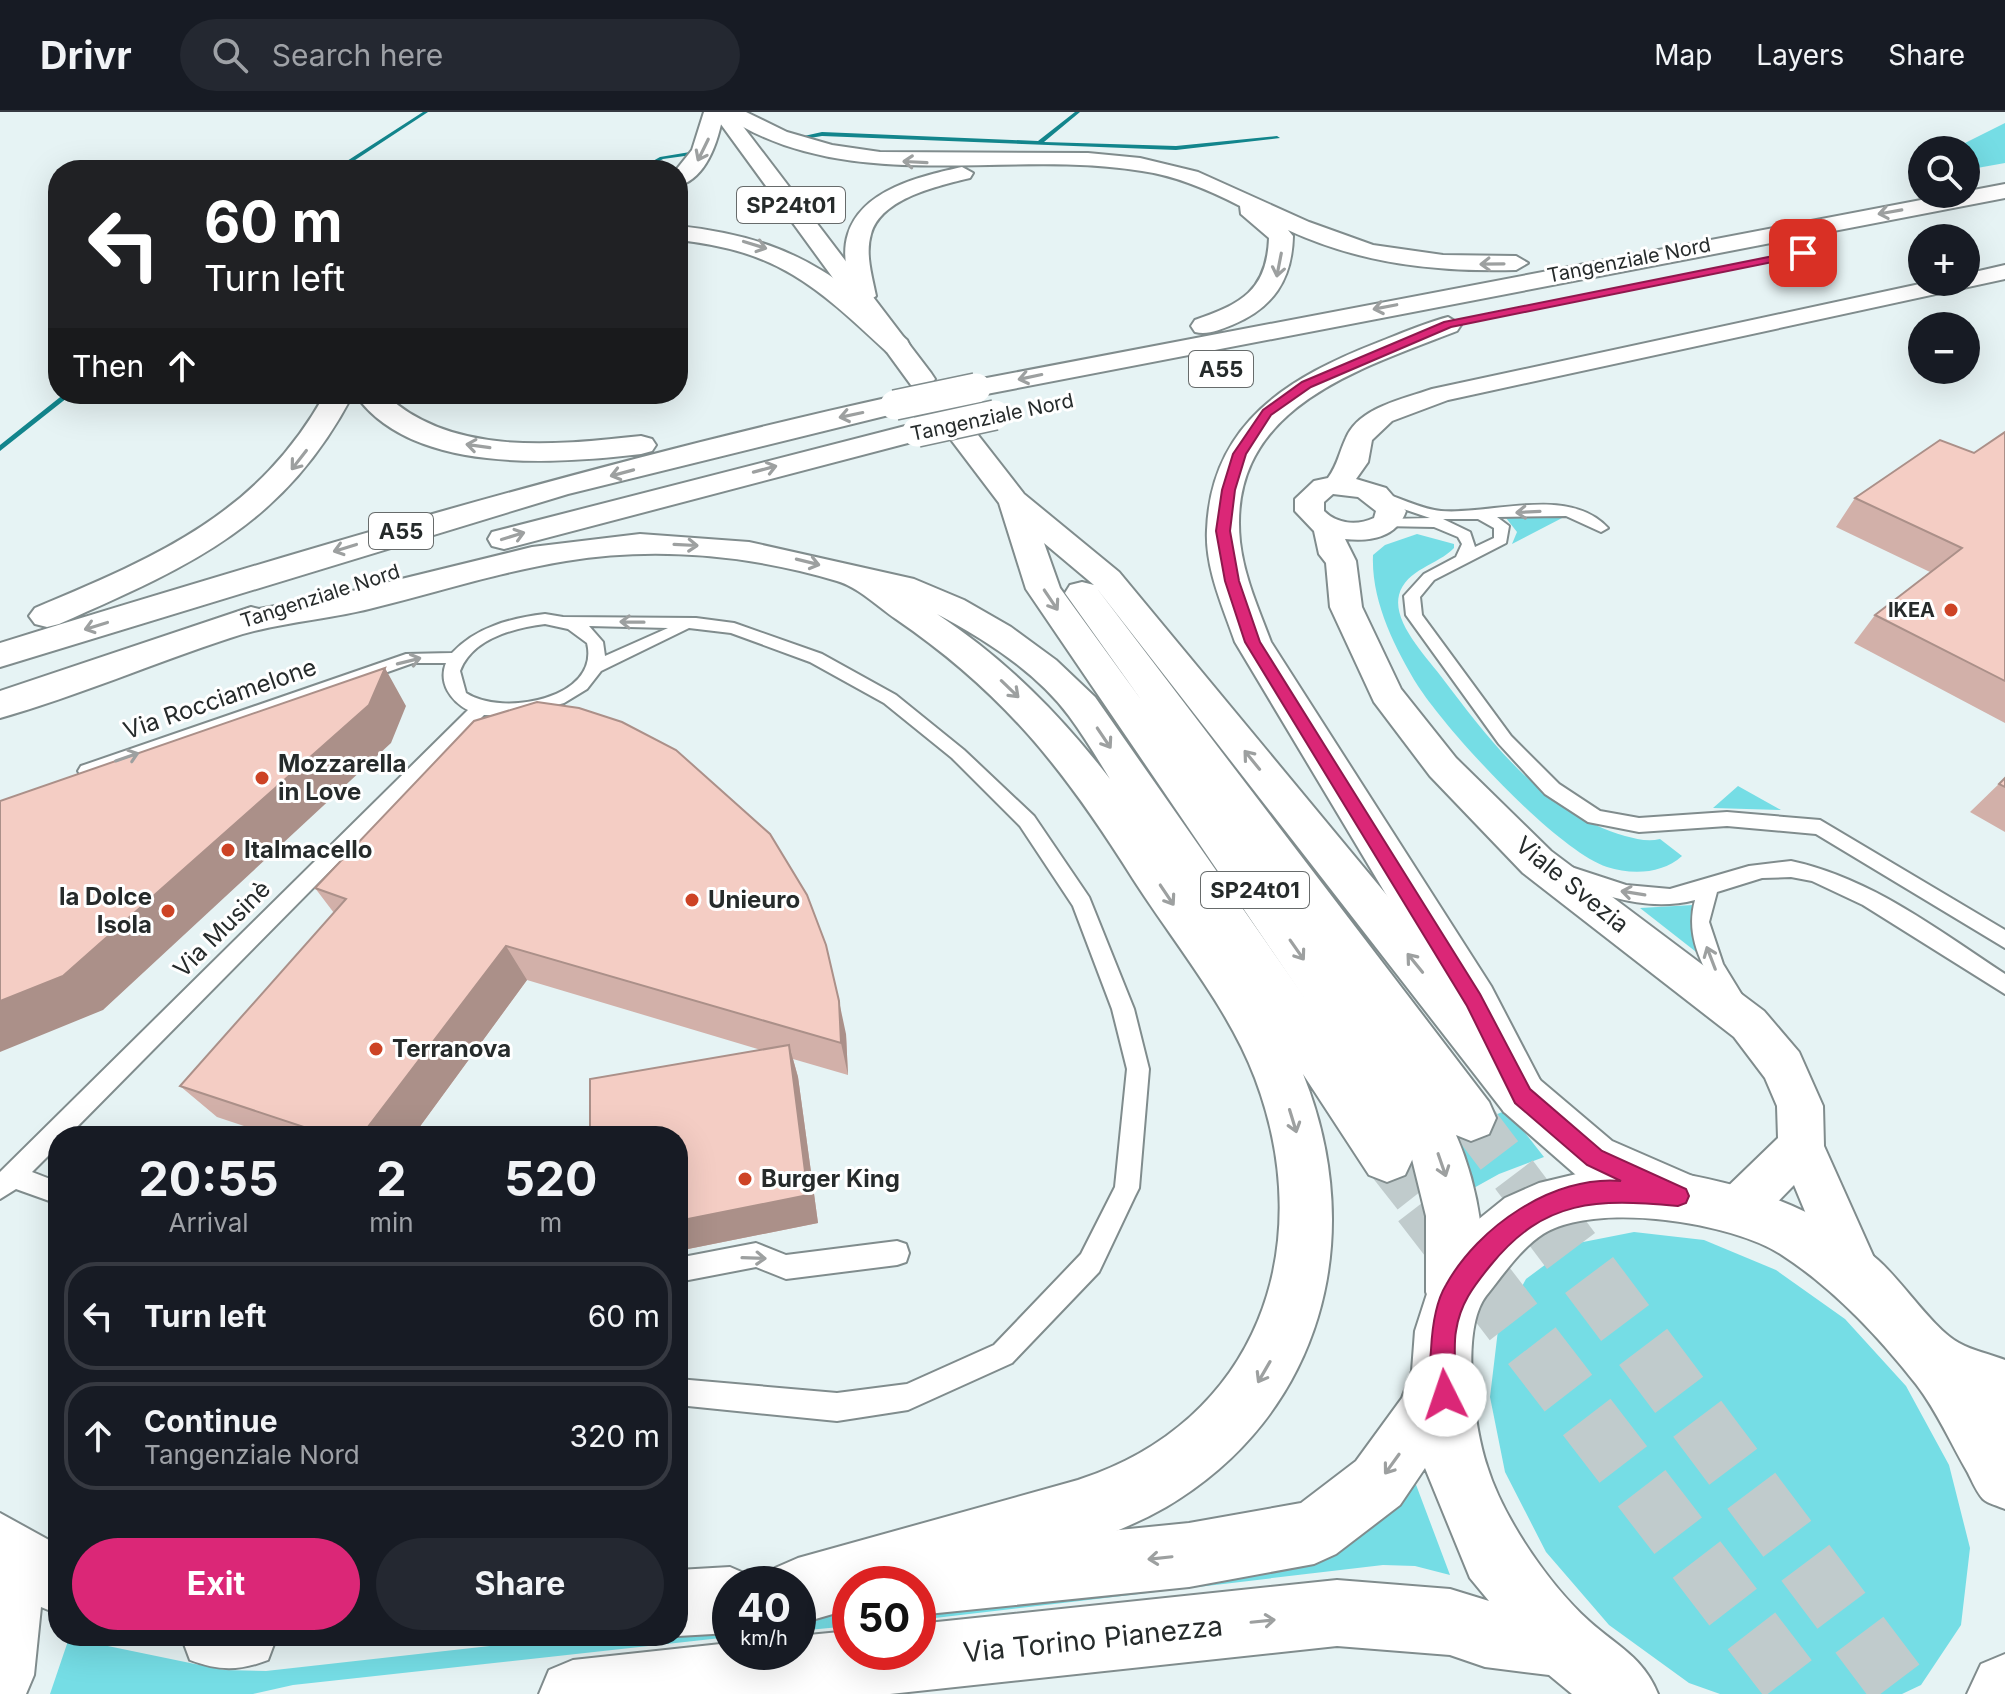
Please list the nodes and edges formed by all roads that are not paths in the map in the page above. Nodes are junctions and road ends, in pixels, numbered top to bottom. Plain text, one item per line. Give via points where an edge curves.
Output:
1 (714, 112) edge
2 (722, 112) edge
3 (731, 112) edge
4 (688, 173) edge
5 (2005, 191) edge
6 (2005, 212) edge
7 (688, 234) edge
8 (1850, 244) dead end
9 (1709, 245) junction
10 (2005, 272) edge
11 (1980, 278) edge
12 (1908, 294) edge
13 (863, 296) junction
14 (897, 346) junction
15 (1324, 347) dead end
16 (1084, 366) junction
17 (921, 379) dead end
18 (335, 404) edge
19 (376, 404) edge
20 (1026, 408) dead end
21 (806, 424) junction
22 (967, 441) dead end
23 (1345, 474) junction
24 (1014, 501) junction
25 (1378, 511) junction
26 (1482, 515) junction
27 (1327, 526) junction
28 (1601, 528) dead end
29 (1462, 560) junction
30 (1341, 561) junction
31 (858, 576) junction
32 (567, 621) junction
33 (696, 623) junction
34 (225, 626) junction
35 (0, 636) edge
36 (0, 655) edge
37 (458, 658) junction
38 (595, 667) junction
39 (0, 705) edge
40 (481, 708) junction
41 (72, 776) edge
42 (1537, 862) junction
43 (1709, 885) junction
44 (2005, 940) edge
45 (2005, 985) edge
46 (1749, 1024) junction
47 (1522, 1096) junction
48 (1471, 1118) tunnel mouth
49 (62, 1126) edge
50 (48, 1140) edge
51 (1801, 1146) junction
52 (1387, 1158) tunnel mouth
53 (6, 1182) edge
54 (48, 1191) edge
55 (1678, 1196) junction
56 (1737, 1210) junction
57 (897, 1253) dead end
58 (688, 1268) edge
59 (1859, 1280) junction
60 (1454, 1292) junction
61 (1938, 1365) junction
62 (1441, 1371) junction
63 (2005, 1389) edge
64 (688, 1393) edge
65 (2005, 1478) edge
66 (0, 1545) edge
67 (0, 1552) edge
68 (48, 1576) edge
69 (936, 1580) edge
70 (816, 1587) edge
71 (712, 1601) edge
72 (688, 1602) edge
73 (1563, 1643) junction
74 (0, 1675) edge
75 (2005, 1688) edge
76 (573, 1694) edge
77 (1624, 1694) edge
78 (2001, 1694) edge

1 -> 4 main road via 708,142
2 - 13 main road, SP24t01
9 -> 3 main road via 1541,262 1417,259 1326,238 1226,188 1142,164 1048,158 888,160 805,146
5 -> 9 main road, Tangenziale Nord / A55
6 - 8 main road
7 -> 14 main road via 742,241 813,271
9 -> 16 main road, Tangenziale Nord / A55
10 - 11 street
12 - 23 street via 1441,394 1383,415 1359,438
13 - 14 main road, SP24t01
13 -> 16 main road via 857,250 869,217 911,189 981,169 1061,162 1141,168 1211,188 1268,222 1281,236 1282,261 1275,284 1256,302 1210,324
14 - 17 main road, SP24t01
15 - 47 main road via 1464,322 1306,385 1267,413 1239,454 1228,490 1223,531 1232,581 1253,642 1474,1000
16 -> 21 main road, Tangenziale Nord / A55, bridge
18 -> 35 main road via 325,427 282,482 227,526 155,568
21 -> 19 main road via 590,452 513,451 459,443 409,427
34 -> 20 main road, Tangenziale Nord / A55, bridge via 555,524
21 -> 36 main road, Tangenziale Nord / A55 via 385,536
22 - 24 main road, SP24t01
23 - 25 street
23 - 27 street, Viale Svezia via 1309,499 1311,514
47 -> 24 main road, SP24t01 via 1107,579
24 - 48 main road
24 -> 60 main road, SP24t01 via 1043,589 1435,1146 1453,1216
25 - 26 lane
25 - 27 street via 1345,531
25 - 29 lane via 1461,532 1469,544
25 - 30 street
28 -> 26 lane via 1586,516 1565,511
26 - 29 lane via 1500,524 1503,536
27 - 30 street, Viale Svezia
29 - 44 lane via 1429,577 1412,596 1414,615 1505,740 1552,789 1595,817 1639,825 1727,819 1820,827
30 - 42 street, Viale Svezia via 1346,607 1386,694 1443,767
34 -> 31 main road via 597,547 677,544 758,551
31 -> 52 main road via 899,585 969,617 1058,680 1082,706
31 -> 70 main road via 961,645 1011,690 1084,773 1124,830 1224,981 1278,1075 1300,1145 1308,1233 1283,1340 1251,1395 1152,1480 1075,1512
33 -> 32 lane
32 - 37 lane via 520,621 497,628
32 - 38 lane via 594,639
33 - 38 lane
33 - 64 lane via 734,628 816,658 890,699 1027,821 1082,903 1123,1009 1138,1069 1127,1188 1090,1263 1003,1354 908,1397 837,1407
34 - 39 main road, Tangenziale Nord / A55
37 - 40 lane via 453,686 463,699
41 -> 37 lane, Via Rocciamelone via 412,658
38 - 40 lane via 569,694 548,704 513,711
40 - 49 lane, Via Musinè
43 -> 42 lane via 1683,895 1645,895 1607,888
42 - 46 street, Viale Svezia
43 - 45 lane via 1753,870 1792,869 1839,881
46 -> 43 lane via 1713,966 1699,922
46 - 51 street, Viale Svezia via 1783,1066 1800,1106
47 - 55 main road, SP24t01 via 1594,1158
50 - 53 lane, Via Musinè
51 - 56 street
51 - 59 street, Viale Svezia
53 - 54 lane
55 - 56 main road
55 - 60 main road via 1614,1190 1558,1201 1524,1216 1498,1238
56 - 59 main road via 1800,1235
58 -> 57 lane via 756,1255 786,1267
59 - 61 main road
60 - 62 main road
61 - 63 main road
61 - 65 main road
62 -> 69 main road via 1426,1416 1378,1483 1314,1532 1189,1555
62 - 73 main road via 1456,1468 1493,1555
66 - 68 main road
67 - 74 main road via 9,1597
71 - 72 main road
76 -> 73 main road, Via Torino Pianezza via 1337,1613 1450,1622 1485,1634
73 - 77 main road
75 - 78 main road

